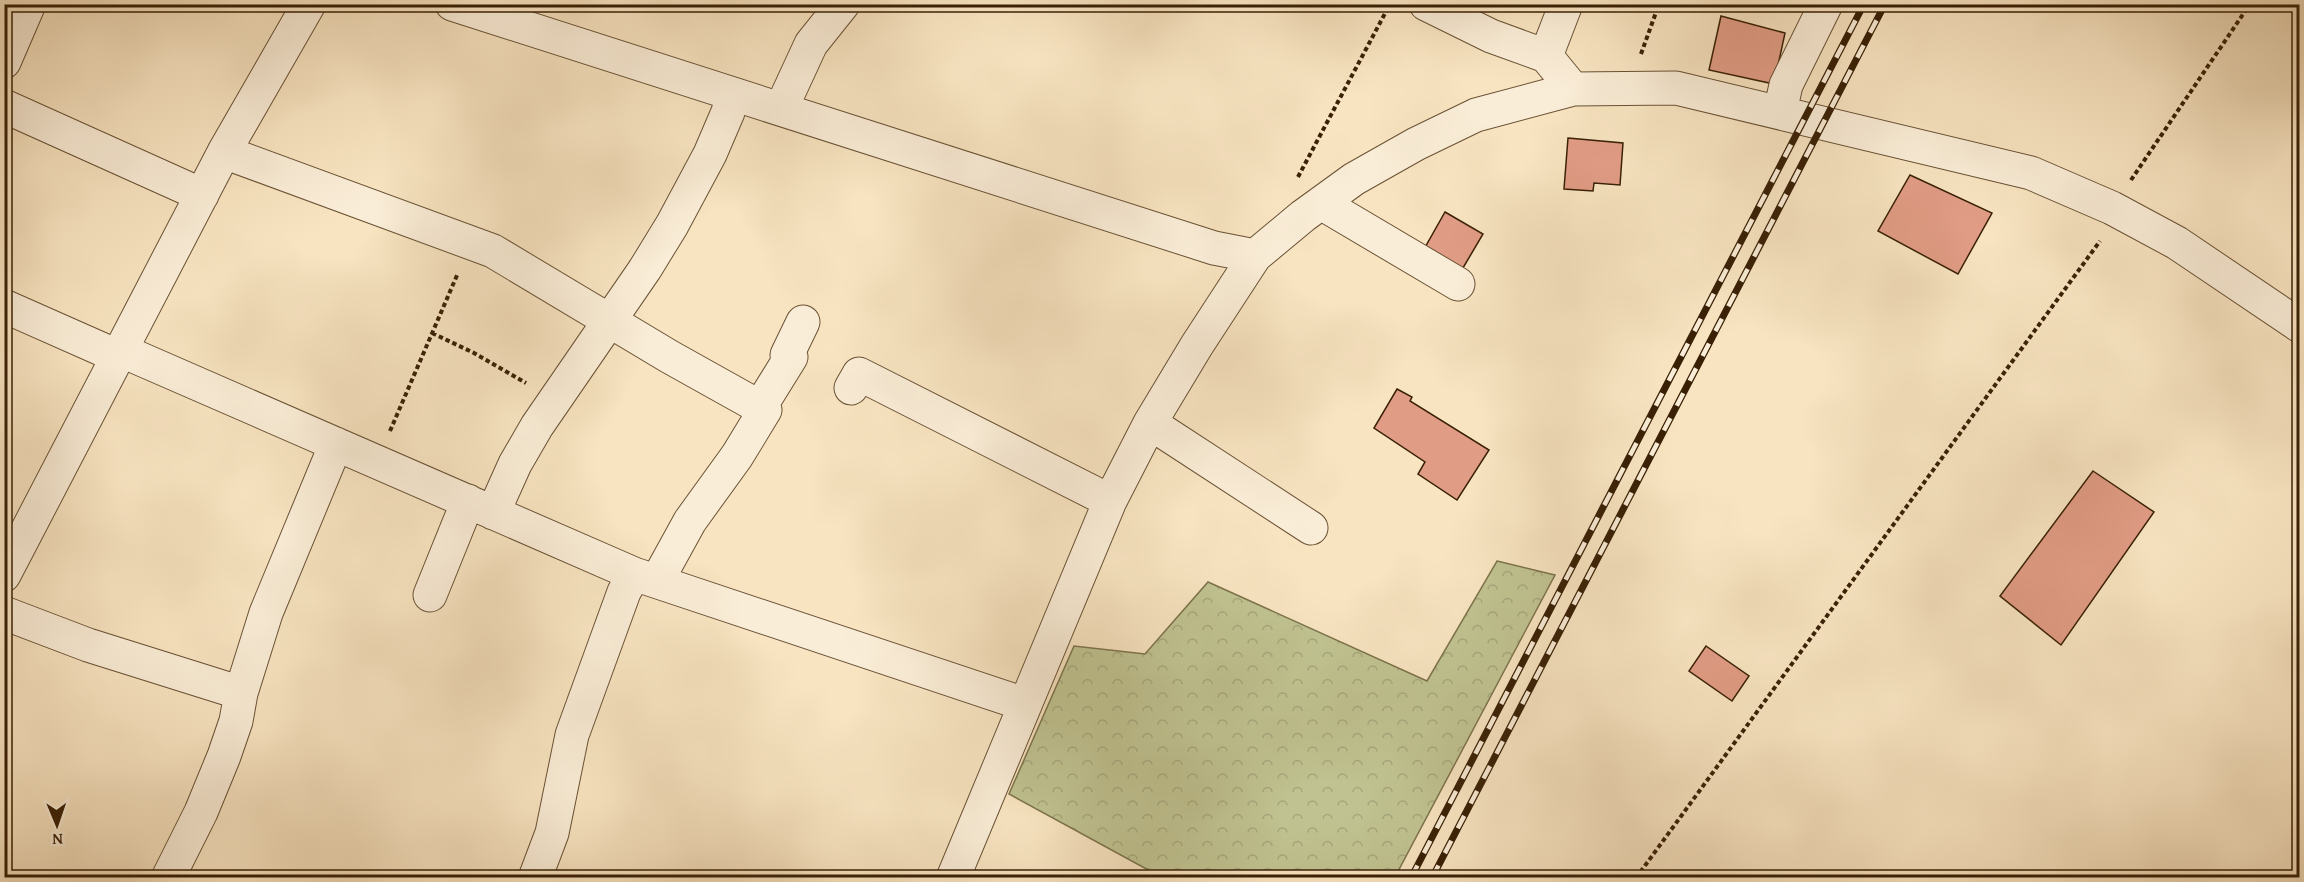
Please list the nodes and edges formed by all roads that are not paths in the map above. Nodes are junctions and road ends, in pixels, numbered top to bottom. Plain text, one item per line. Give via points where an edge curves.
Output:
1 (29, 4) edge
2 (309, 4) edge
3 (452, 4) edge
4 (1426, 4) edge
5 (1566, 4) edge
6 (1826, 4) edge
7 (842, 5) edge
8 (1546, 56) junction
9 (4, 62) edge
10 (1573, 89) junction
11 (732, 94) junction
12 (4, 106) edge
13 (780, 109) junction
14 (1780, 112) junction
15 (224, 152) junction
16 (202, 195) junction
17 (1322, 203) junction
18 (1255, 256) junction
19 (1458, 285) dead end
20 (4, 306) edge
21 (609, 321) junction
22 (803, 322) dead end
23 (2300, 326) edge
24 (118, 353) junction
25 (851, 388) dead end
26 (760, 407) junction
27 (1150, 423) junction
28 (336, 444) junction
29 (1110, 501) junction
30 (481, 507) junction
31 (1311, 528) dead end
32 (4, 575) edge
33 (646, 578) junction
34 (430, 595) dead end
35 (4, 613) edge
36 (241, 693) junction
37 (1024, 704) junction
38 (168, 878) edge
39 (535, 878) edge
40 (953, 878) edge

1 - 9 street
2 - 15 street
3 - 11 street
4 - 8 street via 1491,36
5 - 8 street
6 - 14 street via 1786,85
7 - 13 street via 812,44
8 - 10 street
10 - 14 street via 1676,88
10 - 17 street via 1476,115 1354,178
11 - 13 street
11 - 21 street via 710,154 645,269
12 - 16 street
13 - 18 street via 1214,248
14 - 23 street via 2031,173 2177,243
15 - 16 street
15 - 21 street via 493,251
16 - 24 street
17 - 18 street
17 - 19 street
18 - 27 street
20 - 24 street
21 - 26 street
21 - 30 street via 515,464
22 - 26 street via 787,355 791,357
24 - 28 street
24 - 32 street
25 - 29 street via 859,374
26 - 33 street via 765,410 737,456
27 - 29 street
27 - 31 street
28 - 30 street
28 - 36 street via 266,613
29 - 37 street
30 - 33 street
30 - 34 street
33 - 37 street
33 - 39 street via 624,592 572,735 552,833
35 - 36 street via 88,645
36 - 38 street via 224,756
37 - 40 street

